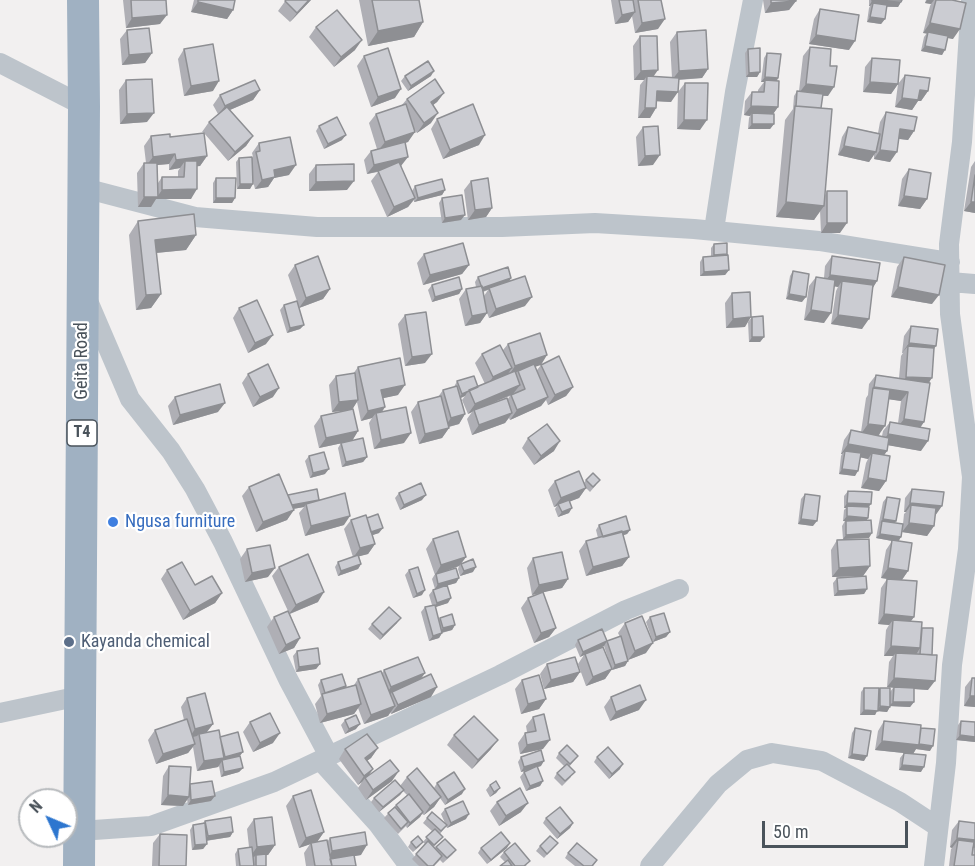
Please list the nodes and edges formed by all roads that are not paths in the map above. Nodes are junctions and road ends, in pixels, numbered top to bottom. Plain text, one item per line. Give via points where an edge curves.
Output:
1 (83, 0) edge
2 (753, 0) edge
3 (971, 0) edge
4 (0, 63) edge
5 (84, 106) junction
6 (84, 188) junction
7 (714, 230) junction
8 (950, 272) junction
9 (975, 284) edge
10 (83, 291) junction
11 (679, 589) dead end
12 (80, 696) junction
13 (0, 712) edge
14 (324, 758) junction
15 (938, 826) junction
16 (80, 831) junction
17 (79, 866) edge
18 (409, 866) edge
19 (650, 866) edge
20 (934, 866) edge

1 - 5 highway, Geita Road / T4
2 - 7 street
3 - 8 street via 962,142 949,244
4 - 5 street
5 - 6 highway, Geita Road / T4
6 - 7 street via 195,217 317,227 595,223
6 - 10 highway, Geita Road / T4
7 - 8 street via 819,241
8 - 9 street
8 - 15 street via 950,314 972,477 968,549 952,665
10 - 12 highway, Geita Road / T4
10 - 14 street via 130,399 171,451 223,542
11 - 14 street via 626,610
12 - 13 street
12 - 16 highway, Geita Road / T4
14 - 16 street via 274,782 152,826
14 - 18 street
15 - 19 street via 822,761 772,753 747,760 718,784
15 - 20 street
16 - 17 highway, Geita Road / T4

